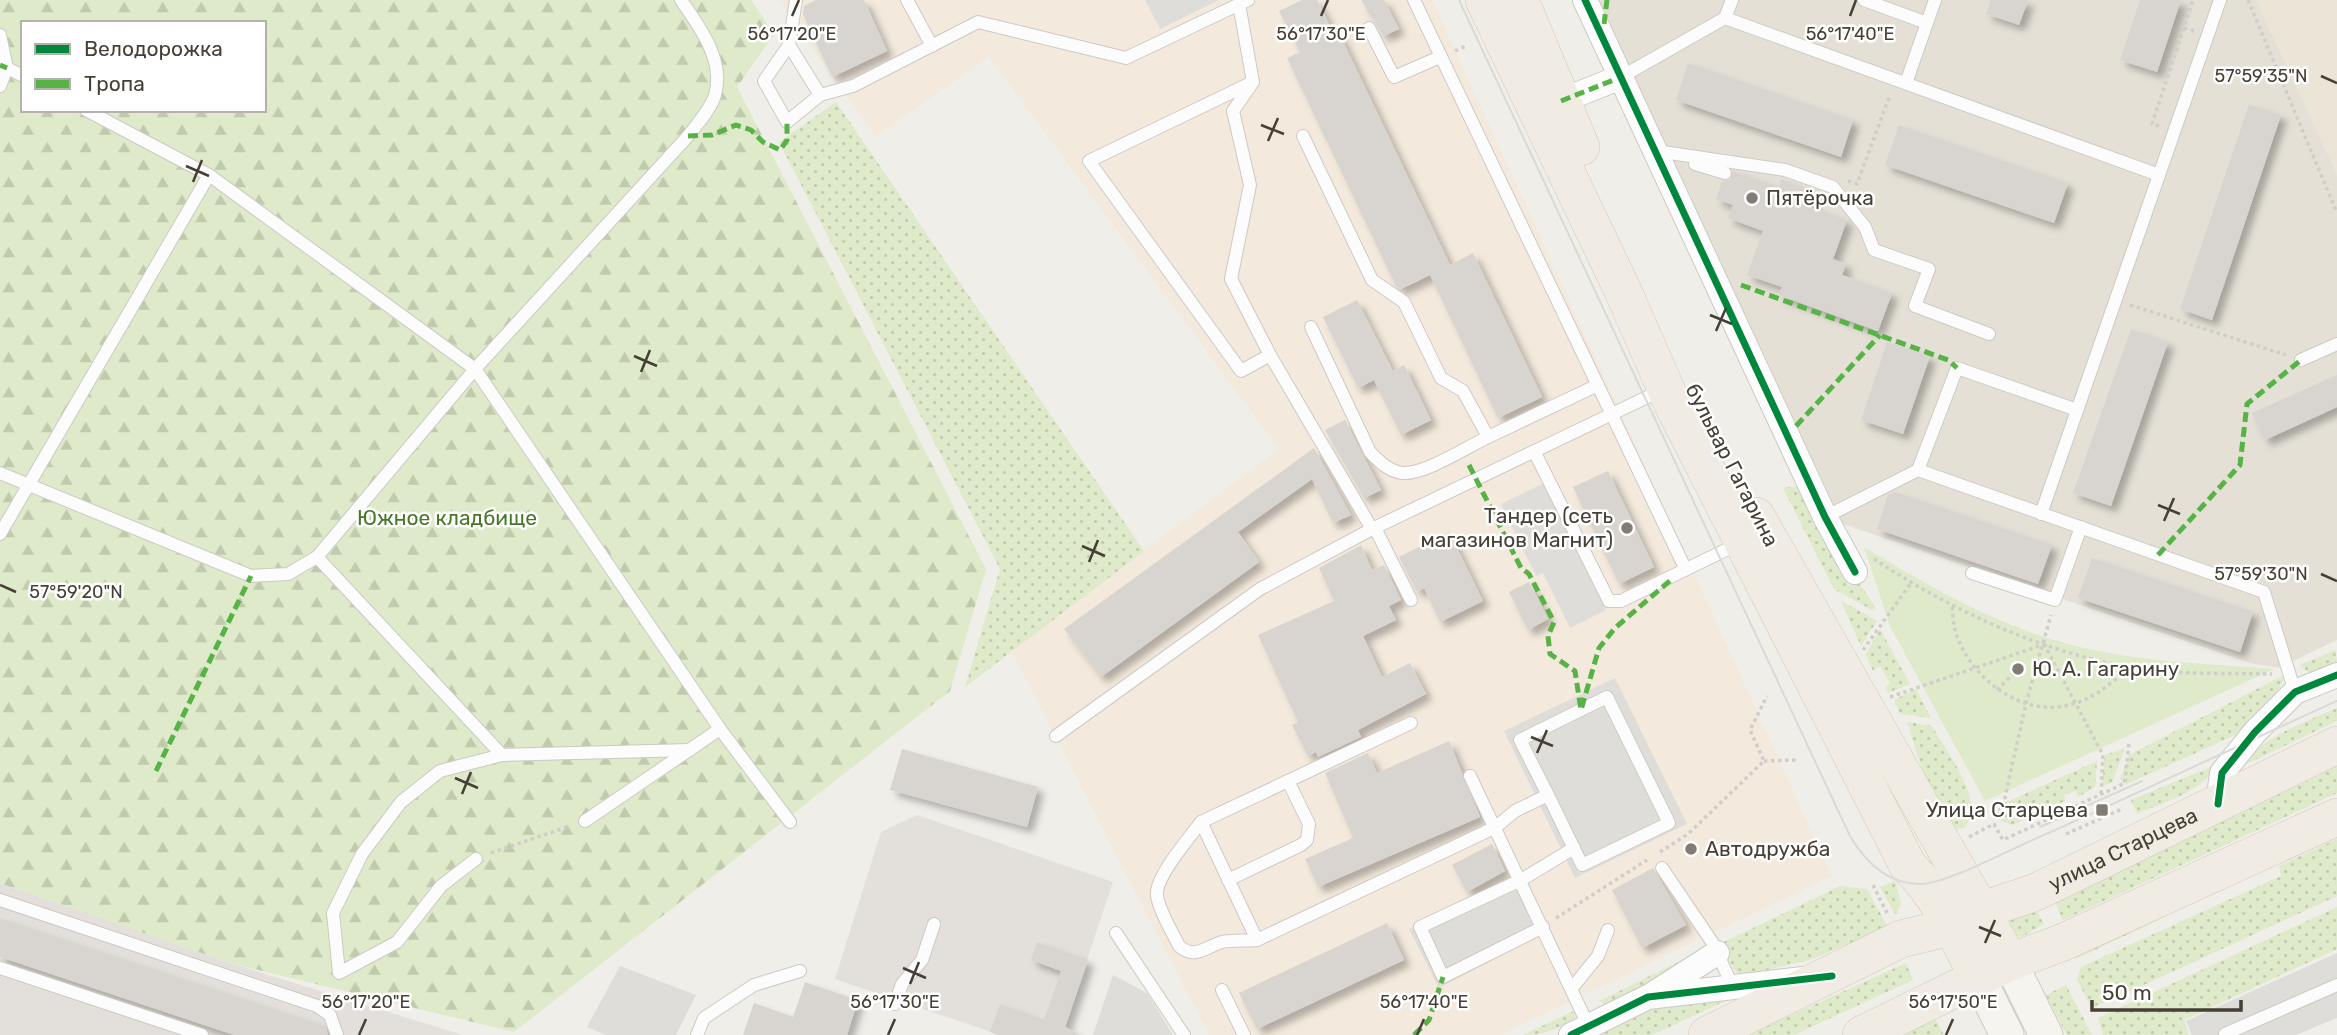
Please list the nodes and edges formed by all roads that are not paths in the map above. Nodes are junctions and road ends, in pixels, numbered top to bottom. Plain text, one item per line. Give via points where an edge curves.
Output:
1 (681, 0) edge
2 (796, 0) edge
3 (907, 0) edge
4 (1414, 0) edge
5 (1484, 0) edge
6 (1520, 0) edge
7 (1585, 0) edge
8 (1732, 0) edge
9 (1864, 0) edge
10 (1935, 0) edge
11 (2220, 0) edge
12 (1243, 2) edge
13 (1725, 18) junction
14 (1927, 23) junction
15 (1369, 28) dead end
16 (0, 35) edge
17 (789, 45) junction
18 (932, 46) junction
19 (1440, 57) junction
20 (8, 68) junction
21 (21, 75) edge
22 (1621, 77) junction
23 (1901, 81) junction
24 (1253, 82) junction
25 (0, 86) edge
26 (820, 95) junction
27 (1561, 101) junction
28 (90, 112) edge
29 (1303, 136) dead end
30 (1660, 152) junction
31 (1725, 173) dead end
32 (209, 175) junction
33 (2159, 175) junction
34 (1311, 327) dead end
35 (1989, 334) dead end
36 (2337, 344) edge
37 (1270, 355) junction
38 (2301, 360) road end
39 (475, 369) junction
40 (1598, 385) junction
41 (1678, 386) junction
42 (2077, 410) junction
43 (1611, 414) junction
44 (1488, 437) junction
45 (1534, 451) junction
46 (1918, 470) junction
47 (0, 473) edge
48 (28, 485) junction
49 (2041, 513) junction
50 (1825, 517) junction
51 (2081, 527) junction
52 (1374, 528) junction
53 (0, 534) edge
54 (1744, 541) junction
55 (317, 557) junction
56 (1862, 563) road end
57 (1685, 568) junction
58 (1972, 573) dead end
59 (1411, 600) dead end
60 (2337, 674) edge
61 (2295, 692) junction
62 (1411, 723) dead end
63 (720, 729) junction
64 (1056, 736) dead end
65 (2337, 745) edge
66 (690, 750) junction
67 (502, 755) junction
68 (1470, 776) dead end
69 (1288, 781) junction
70 (1548, 795) junction
71 (2218, 804) junction
72 (2337, 817) edge
73 (585, 821) road end
74 (790, 822) dead end
75 (1201, 822) junction
76 (1496, 827) junction
77 (1574, 848) junction
78 (477, 859) road end
79 (1908, 866) junction
80 (1662, 868) dead end
81 (1228, 880) junction
82 (1521, 880) junction
83 (0, 900) edge
84 (1966, 919) junction
85 (934, 923) dead end
86 (1543, 927) junction
87 (1608, 929) dead end
88 (1896, 930) junction
89 (1116, 933) dead end
90 (1257, 940) junction
91 (1717, 953) junction
92 (0, 968) edge
93 (1994, 970) junction
94 (800, 971) dead end
95 (1832, 976) junction
96 (2337, 985) edge
97 (1733, 987) junction
98 (1572, 988) junction
99 (1222, 990) dead end
100 (1648, 997) junction
101 (895, 1004) dead end
102 (1580, 1031) edge
103 (2225, 1034) edge
104 (202, 1035) edge
105 (337, 1035) edge
106 (697, 1035) edge
107 (1184, 1035) edge
108 (1244, 1035) edge
109 (1707, 1035) edge
110 (1861, 1035) edge
111 (2007, 1035) edge
112 (2046, 1035) edge

1 - 39 lane via 710,44 716,71 710,104 688,136
2 - 17 lane
3 - 18 lane
4 - 19 lane
5 - 41 main road, бульвар Гагарина
6 - 27 main road, бульвар Гагарина
7 - 22 street
8 - 13 lane
9 - 14 lane
10 - 14 lane
11 - 33 lane
12 - 18 lane via 1126,58 978,22
12 - 24 lane
13 - 22 lane
13 - 23 lane
14 - 23 lane
15 - 19 lane via 1394,78
16 - 20 lane
17 - 26 lane
17 - 26 lane via 764,81 787,122
18 - 26 lane via 853,86
19 - 40 lane
20 - 21 lane
20 - 25 lane
22 - 27 street
22 - 30 street
23 - 33 lane
24 - 37 lane via 1233,111 1250,185 1231,279
24 - 37 lane via 1089,161 1241,371
27 - 41 main road, бульвар Гагарина
28 - 32 lane
29 - 44 lane via 1372,280 1404,302 1441,378 1463,391
30 - 31 lane
30 - 35 lane via 1785,170 1833,187 1865,228 1874,250 1929,269 1915,306
30 - 50 street
32 - 39 lane
32 - 48 lane
33 - 42 lane
34 - 44 lane via 1370,452 1383,466 1401,473 1417,471
36 - 38 lane
37 - 52 lane
39 - 55 lane
39 - 63 lane
40 - 43 lane
40 - 44 lane
41 - 43 lane
41 - 54 main road, бульвар Гагарина
41 - 84 main road, бульвар Гагарина via 1756,517
42 - 46 lane via 1957,368
42 - 49 lane
43 - 45 lane
43 - 57 lane
45 - 52 lane
45 - 57 lane via 1609,601 1621,601
46 - 49 lane
46 - 50 lane
47 - 48 lane
48 - 53 lane
48 - 55 lane via 251,576 288,574
49 - 51 lane
50 - 56 street
51 - 58 lane via 2055,600
51 - 61 lane via 2264,592
52 - 59 lane
52 - 64 lane via 1260,589
54 - 57 lane
54 - 79 main road, бульвар Гагарина
55 - 67 lane
60 - 61 street
61 - 71 street via 2222,773
62 - 69 lane
63 - 66 lane
63 - 74 lane
65 - 71 main road, улица Старцева
66 - 67 lane
66 - 73 lane
67 - 78 lane via 440,771 401,802 370,843 333,914 339,973 397,942 441,886
68 - 76 lane
69 - 75 lane
69 - 81 lane via 1309,824 1307,840
70 - 76 lane via 1515,811
70 - 77 lane
70 - 77 lane via 1520,740 1607,697 1669,822 1582,865
71 - 84 main road, улица Старцева via 2036,892
72 - 93 main road
75 - 81 lane
75 - 90 lane via 1157,887 1158,902 1180,946 1192,954 1222,942
76 - 82 lane
76 - 90 lane
77 - 82 lane
79 - 84 main road, бульвар Гагарина
79 - 88 main road, бульвар Гагарина via 1914,909
80 - 91 lane
81 - 90 lane
82 - 86 lane
82 - 86 lane via 1420,928 1443,977
83 - 105 lane via 317,1006 330,1015
84 - 88 main road, улица Старцева
84 - 93 main road
85 - 101 lane via 922,960 902,984
86 - 98 lane
87 - 98 lane via 1598,956
88 - 95 main road, улица Старцева
89 - 107 lane
91 - 97 lane
91 - 100 street
92 - 104 lane
93 - 110 main road
93 - 111 main road
93 - 112 main road
94 - 106 lane via 754,985 704,1018
95 - 97 street
95 - 109 main road, улица Старцева
96 - 103 lane
97 - 100 street
98 - 102 lane
99 - 108 lane
100 - 102 street

